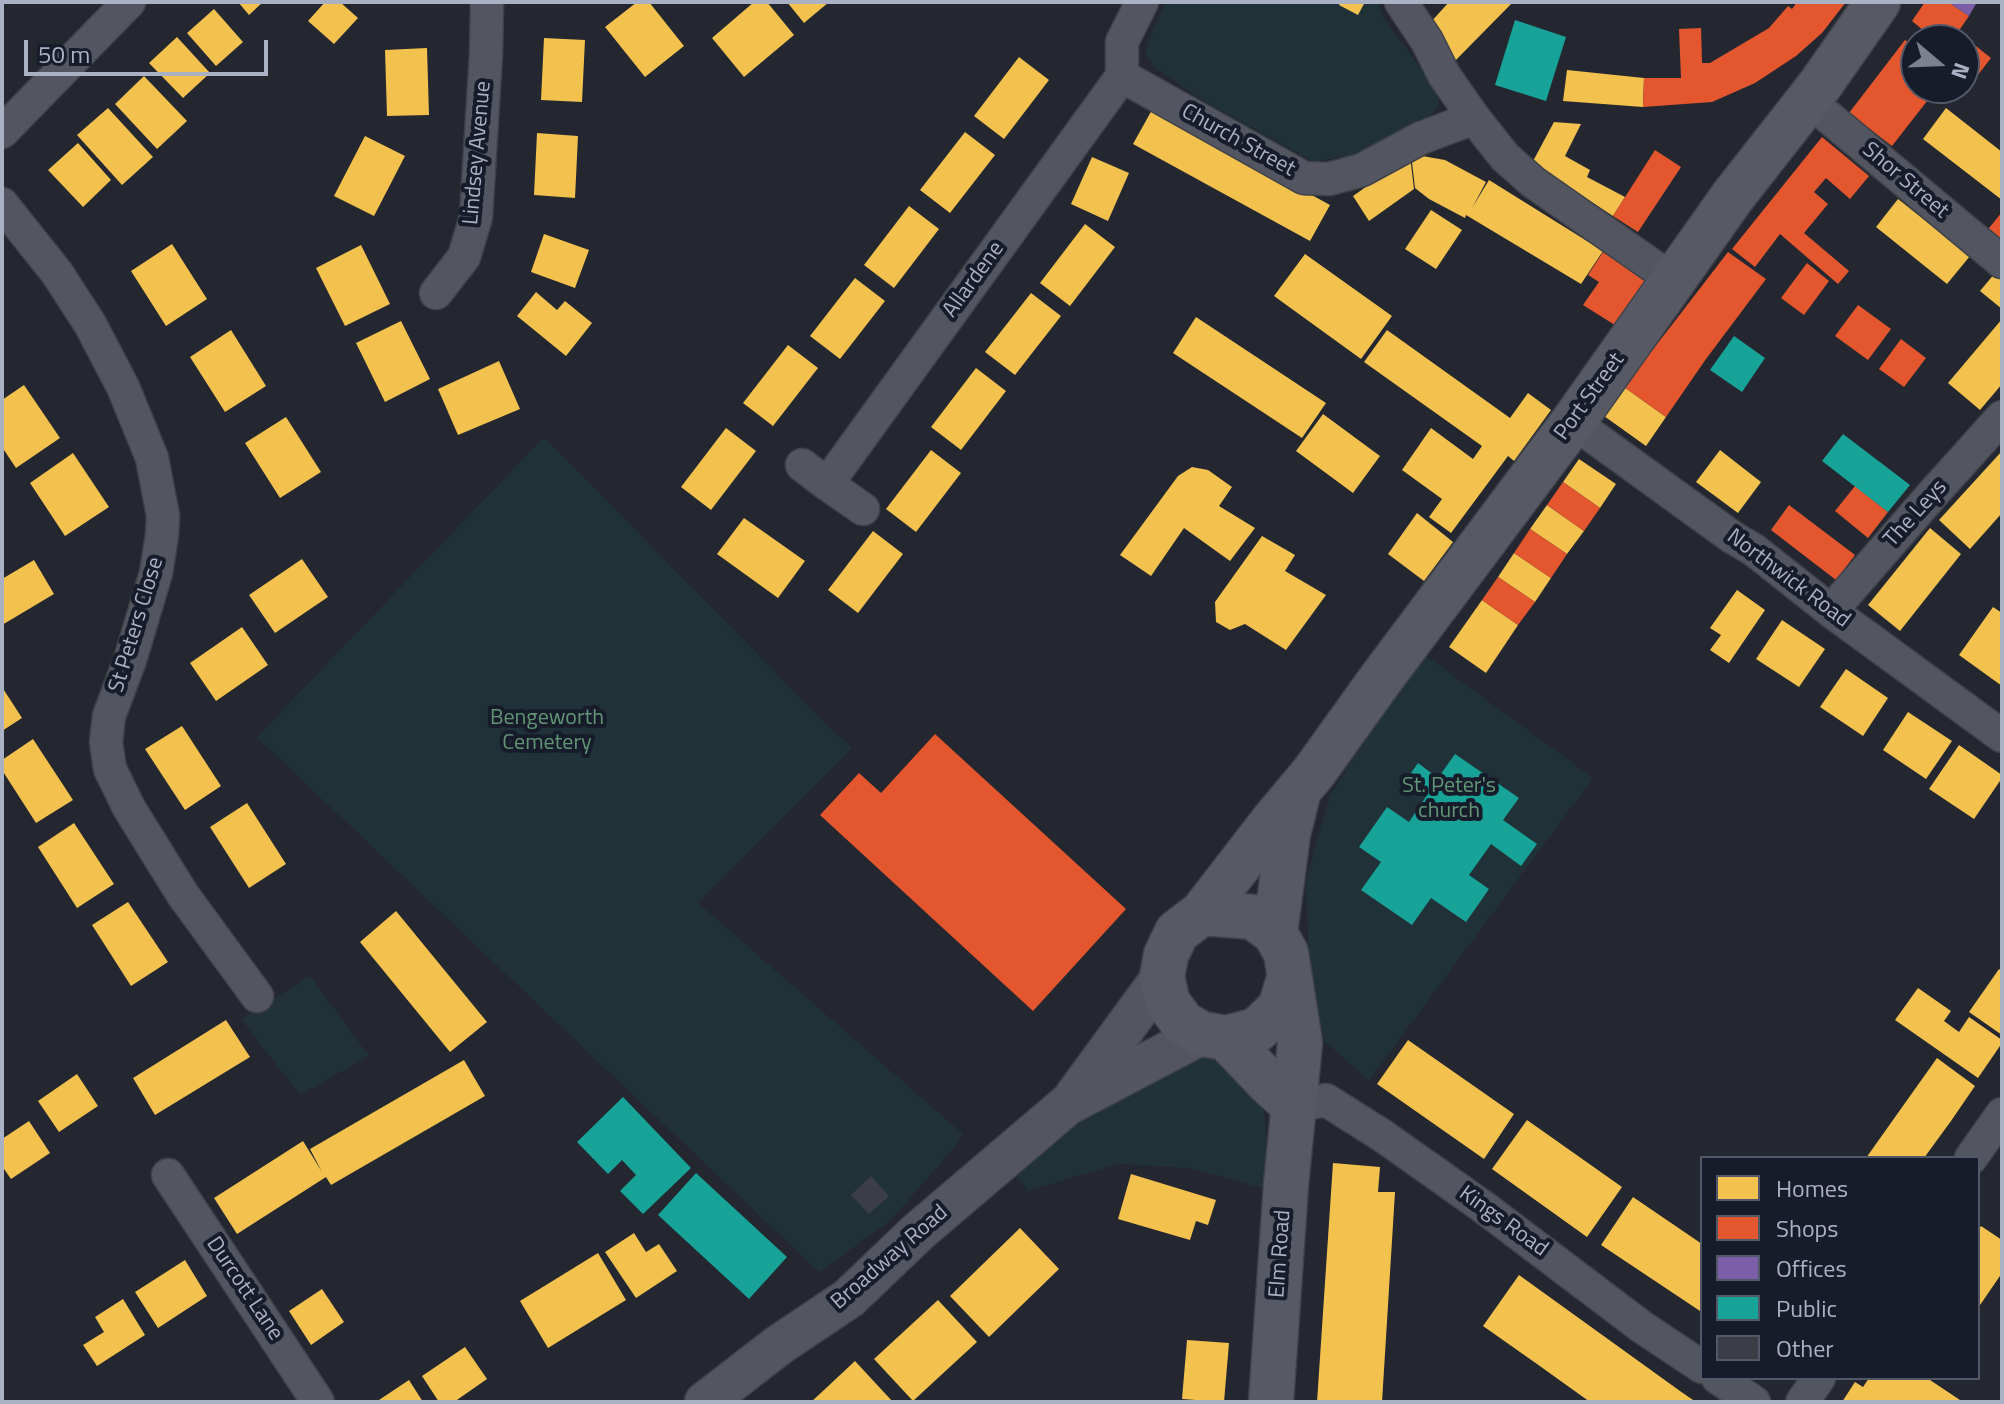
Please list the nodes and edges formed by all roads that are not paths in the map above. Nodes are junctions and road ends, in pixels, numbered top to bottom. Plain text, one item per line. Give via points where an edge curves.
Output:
1 (129, 2) edge
2 (487, 2) edge
3 (1142, 2) edge
4 (1401, 2) edge
5 (1878, 2) edge
6 (1122, 76) junction
7 (1808, 100) junction
8 (1474, 118) junction
9 (2, 132) edge
10 (2, 204) edge
11 (2002, 262) edge
12 (1673, 280) junction
13 (436, 293) dead end
14 (2002, 417) edge
15 (1573, 422) junction
16 (863, 509) dead end
17 (1831, 611) junction
18 (2002, 736) edge
19 (1299, 791) junction
20 (1202, 913) junction
21 (1275, 933) junction
22 (1162, 977) junction
23 (1289, 979) junction
24 (257, 996) dead end
25 (1214, 1036) junction
26 (1067, 1105) junction
27 (1294, 1106) junction
28 (2002, 1114) edge
29 (1972, 1156) edge
30 (168, 1175) dead end
31 (1700, 1366) edge
32 (1721, 1380) edge
33 (1818, 1380) edge
34 (318, 1402) edge
35 (705, 1402) edge
36 (1271, 1402) edge
37 (1754, 1402) edge
38 (1802, 1402) edge

1 - 9 street
2 - 13 street, Lindsey Avenue via 476,217 464,257
3 - 6 street via 1122,42
4 - 8 street
5 - 7 main road, Port Street
6 - 8 street, Church Street via 1304,178 1329,179 1362,170 1421,138
6 - 16 street, Allardene via 814,474
7 - 11 street, Shor Street
7 - 12 main road, Port Street
8 - 12 street via 1533,182
10 - 24 street, St Peters Close via 90,324 123,387 155,472 162,535 156,573 109,716 110,769 183,895
12 - 15 main road, Port Street
14 - 17 street, The Leys
15 - 17 street, Northwick Road
15 - 19 main road, Port Street
17 - 18 street, Northwick Road
19 - 20 main road, Port Street
19 - 21 main road, Port Street
20 - 21 main road via 1253,917
20 - 22 main road via 1177,932
21 - 23 main road via 1286,953
22 - 25 main road via 1168,1003 1183,1023
22 - 26 street, Broadway Road
23 - 25 main road via 1280,1008 1257,1030
23 - 27 main road, Elm Road via 1300,1043
25 - 26 street, Broadway Road
25 - 27 main road
26 - 35 street, Broadway Road via 849,1298
27 - 31 street, Kings Road via 1326,1100 1383,1136
27 - 36 main road, Elm Road
28 - 29 street
30 - 34 street, Durcott Lane
32 - 37 street
33 - 38 street

